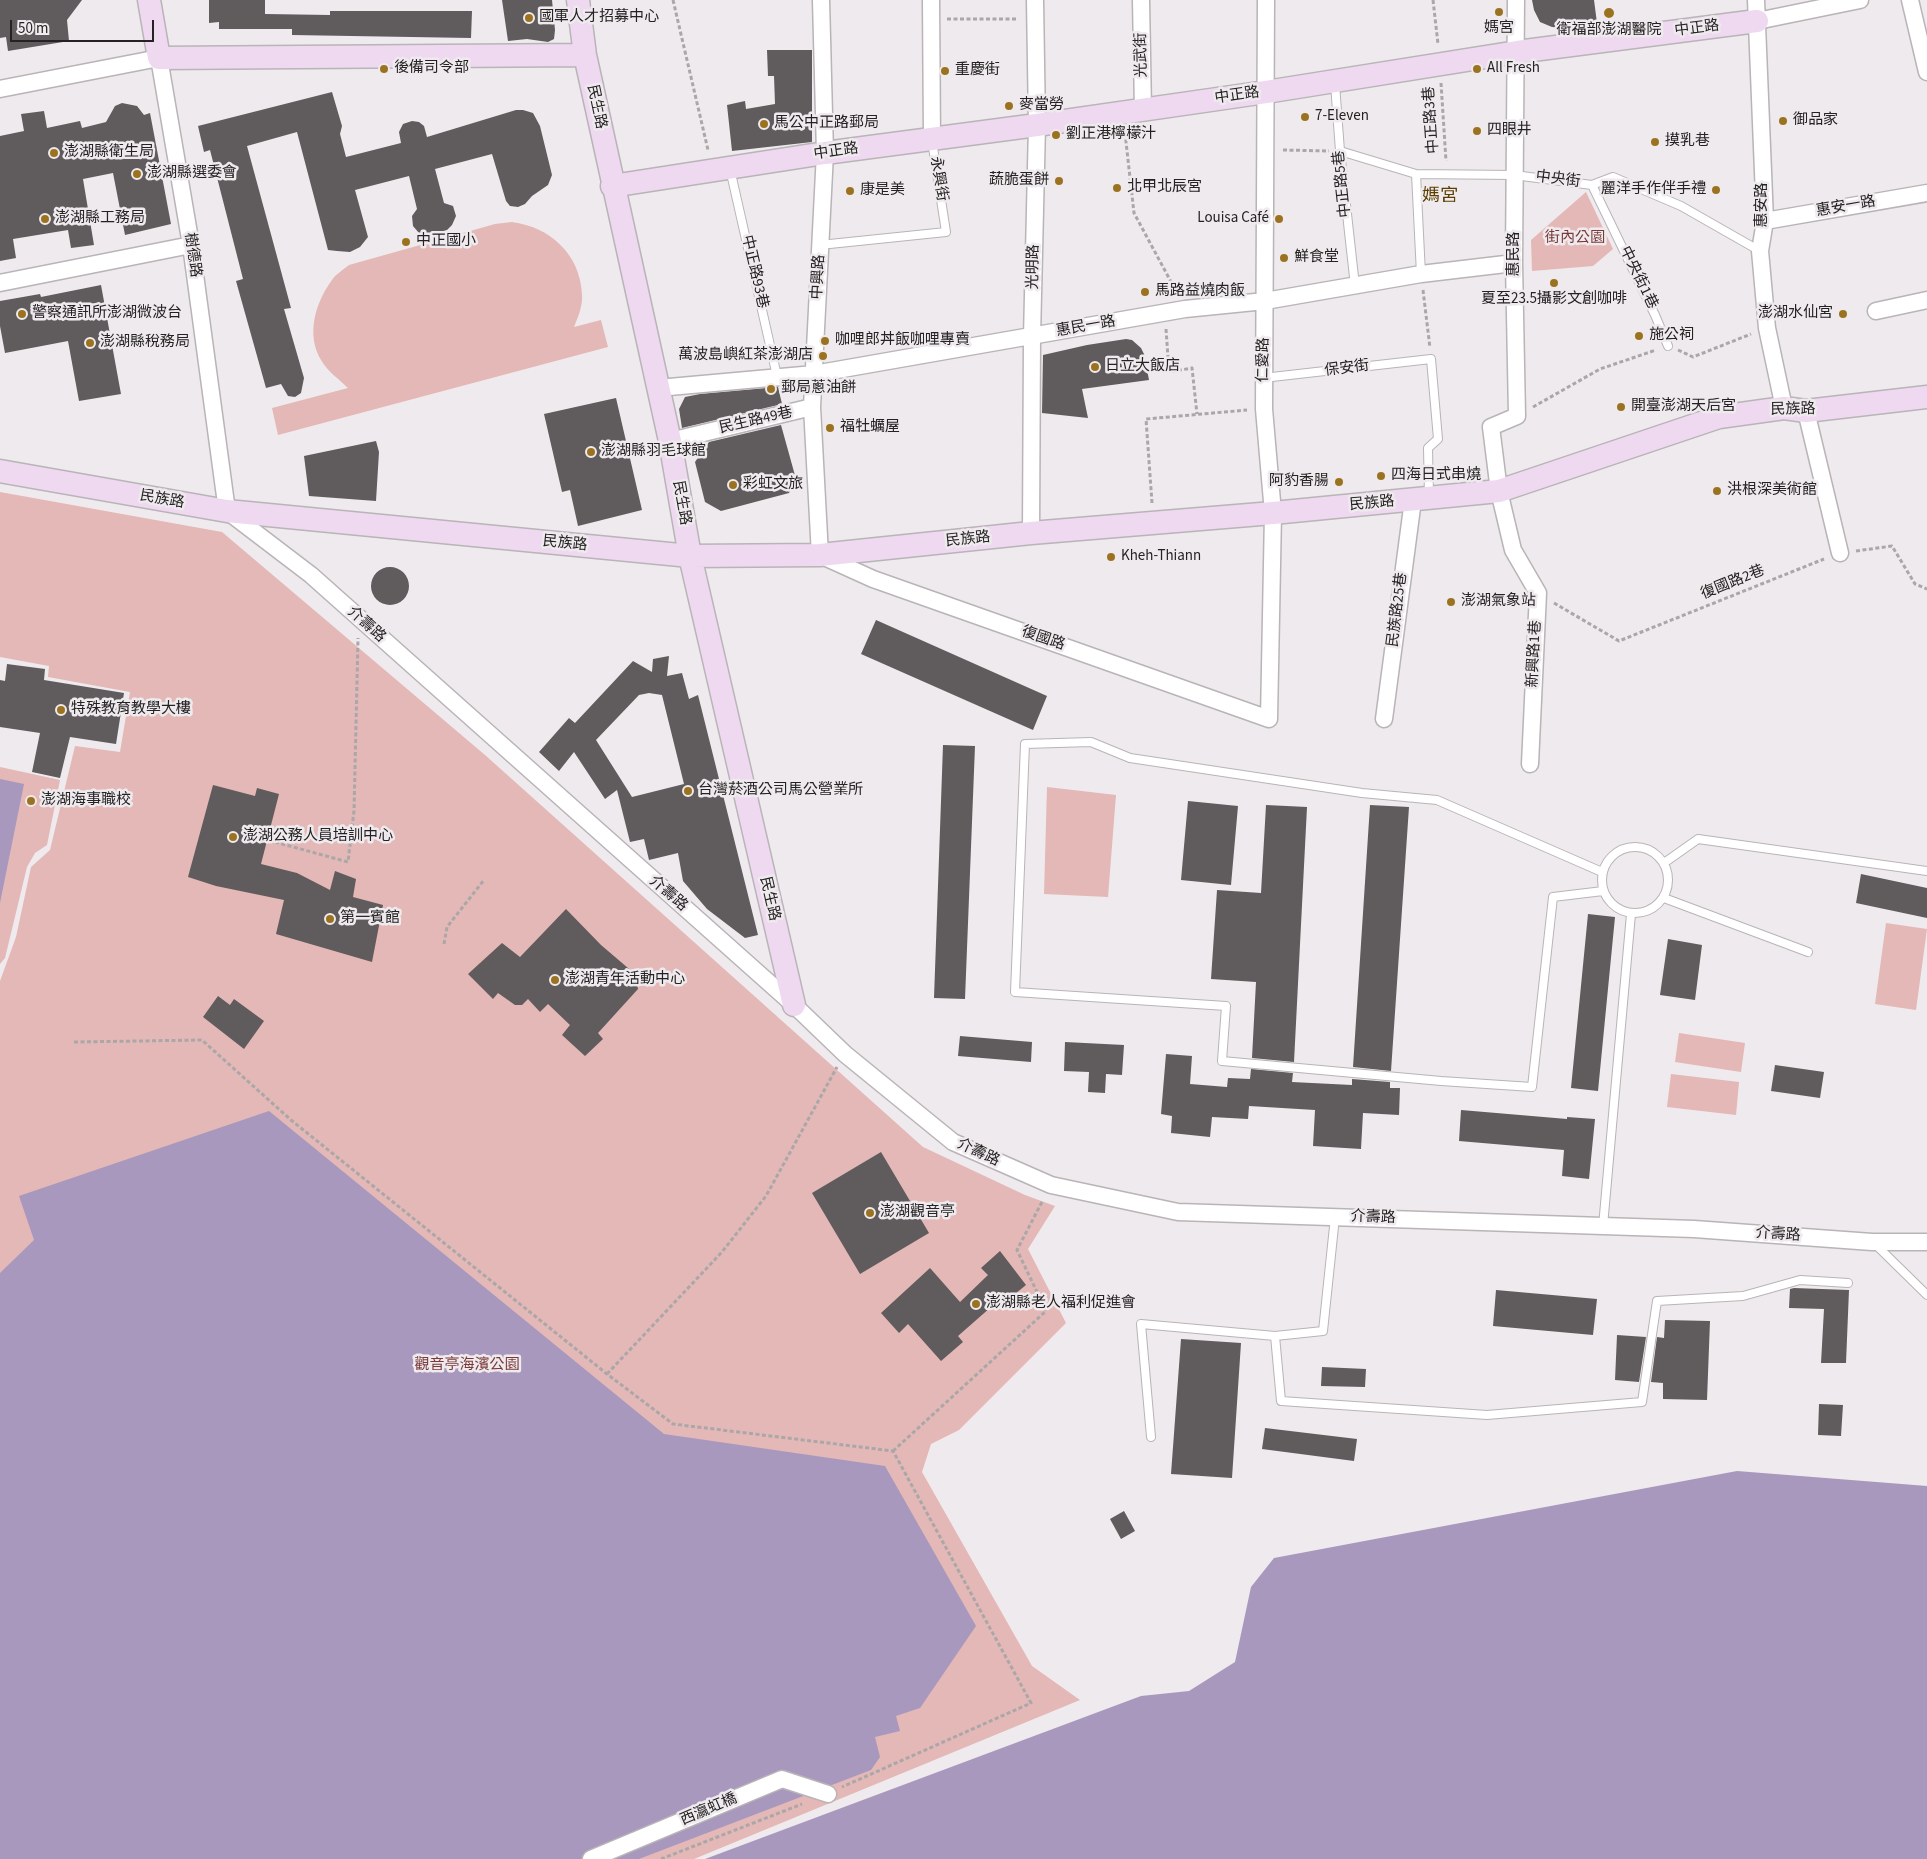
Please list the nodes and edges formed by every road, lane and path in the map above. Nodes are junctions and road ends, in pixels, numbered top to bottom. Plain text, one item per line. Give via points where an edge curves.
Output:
1 (149, 0) edge
2 (578, 0) edge
3 (673, 0) edge
4 (821, 0) edge
5 (931, 0) edge
6 (1035, 0) edge
7 (1141, 0) edge
8 (1266, 0) edge
9 (1433, 0) edge
10 (1516, 0) edge
11 (1860, 0) edge
12 (1910, 0) edge
13 (1757, 11) edge
14 (931, 19) junction
15 (1034, 19) junction
16 (1517, 52) junction
17 (585, 55) junction
18 (160, 58) junction
19 (1440, 65) junction
20 (1927, 72) edge
21 (1335, 82) junction
22 (0, 88) edge
23 (1266, 92) junction
24 (1133, 111) junction
25 (1037, 125) junction
26 (932, 139) junction
27 (1266, 150) junction
28 (1340, 151) junction
29 (825, 153) junction
30 (722, 169) junction
31 (1416, 174) junction
32 (1447, 174) junction
33 (1514, 176) junction
34 (1592, 185) junction
35 (612, 186) junction
36 (1927, 192) edge
37 (1765, 221) junction
38 (191, 245) junction
39 (820, 246) junction
40 (1760, 251) junction
41 (1514, 263) junction
42 (1421, 274) junction
43 (0, 282) edge
44 (1355, 286) junction
45 (1927, 300) edge
46 (1265, 301) junction
47 (1185, 309) junction
48 (1876, 311) dead end
49 (1164, 313) junction
50 (1767, 328) junction
51 (1032, 337) junction
52 (1668, 346) junction
53 (1431, 359) junction
54 (814, 374) junction
55 (777, 376) junction
56 (1264, 378) junction
57 (658, 388) junction
58 (1927, 397) edge
59 (812, 407) junction
60 (1264, 408) junction
61 (1784, 408) junction
62 (1806, 411) junction
63 (1197, 414) junction
64 (1517, 416) junction
65 (670, 441) junction
66 (0, 471) edge
67 (1499, 491) junction
68 (1421, 499) junction
69 (227, 511) junction
70 (1273, 513) junction
71 (1153, 524) junction
72 (1030, 534) junction
73 (1840, 552) junction
74 (820, 555) junction
75 (690, 556) junction
76 (1927, 589) edge
77 (1538, 593) junction
78 (370, 628) junction
79 (1269, 719) joint
80 (1384, 719) dead end
81 (1530, 764) dead end
82 (275, 842) dead end
83 (1664, 863) junction
84 (1927, 871) edge
85 (1602, 872) junction
86 (484, 880) dead end
87 (1603, 891) junction
88 (1664, 898) junction
89 (1631, 914) junction
90 (444, 944) dead end
91 (1808, 952) dead end
92 (794, 1005) junction
93 (74, 1042) dead end
94 (845, 1054) junction
95 (1050, 1185) junction
96 (1335, 1217) junction
97 (1604, 1226) junction
98 (1872, 1242) junction
99 (1927, 1242) edge
100 (1848, 1283) dead end
101 (1927, 1295) edge
102 (1275, 1336) junction
103 (607, 1374) junction
104 (1151, 1437) dead end
105 (892, 1451) junction
106 (828, 1794) junction
107 (591, 1859) edge
108 (661, 1859) edge

1 - 18 main road, 樹德路
2 - 17 main road, 民生路
3 - 30 path
4 - 29 street, 中興路
5 - 14 street, 永興街
6 - 15 street, 光明路
7 - 24 street, 光武街
8 - 23 street, 仁愛路
9 - 19 path, 中正路3巷
10 - 16 street, 惠民路
11 - 13 street, 中正路
12 - 20 street
13 - 16 main road, 中正路
13 - 37 street, 惠安路
14 - 15 path
14 - 26 street, 永興街
15 - 25 street, 光明路
16 - 19 main road, 中正路
16 - 33 street, 惠民路
17 - 18 main road
17 - 35 main road, 民生路
18 - 22 street
18 - 38 street, 樹德路
19 - 21 main road, 中正路
19 - 32 path, 中正路3巷
21 - 23 main road, 中正路
21 - 28 lane, 中正路5巷
23 - 24 main road, 中正路
23 - 27 street, 仁愛路
24 - 25 main road, 中正路
24 - 47 path via 1134,213
25 - 26 main road, 中正路
25 - 51 street, 光明路
26 - 29 main road, 中正路
26 - 39 lane, 永興街 via 946,232
27 - 28 path
27 - 46 street, 仁愛路
28 - 31 lane, 中央街
28 - 44 lane, 中正路5巷
29 - 30 main road, 中正路
29 - 39 street, 中興路
30 - 35 main road, 中正路
30 - 55 lane, 中正路93巷
31 - 32 lane, 中央街
31 - 42 lane
32 - 33 lane, 中央街
33 - 34 lane, 中央街
33 - 41 street, 惠民路
34 - 40 lane, 中央街 via 1613,177 1681,206
34 - 52 lane, 中央街1巷 via 1656,314
35 - 57 main road, 民生路
36 - 37 street, 惠安一路
37 - 40 street, 惠安路
38 - 43 street
38 - 69 street, 樹德路
39 - 54 street, 中興路
40 - 50 street, 惠安路
41 - 42 street, 惠民一路
41 - 64 street, 惠民路
42 - 44 street, 惠民一路
42 - 53 path
44 - 46 street, 惠民一路
45 - 48 street
46 - 47 street, 惠民一路
46 - 56 street, 仁愛路
47 - 49 street, 惠民一路
49 - 51 street, 惠民一路
49 - 63 path via 1170,372 1192,368
50 - 52 path via 1693,357
50 - 61 street, 惠安路
51 - 54 street, 惠民一路
51 - 72 street, 光明路
52 - 64 path via 1600,370
53 - 56 lane, 保安街
53 - 68 lane via 1438,439 1428,448
54 - 55 street, 惠民一路
54 - 59 street, 中興路
55 - 57 street, 惠民一路
56 - 60 street, 仁愛路
57 - 65 main road, 民生路
58 - 62 main road, 民族路
59 - 65 street, 民生路49巷
59 - 74 street, 中興路
60 - 63 path
60 - 70 street, 仁愛路
61 - 62 main road, 民族路
61 - 67 main road, 民族路 via 1719,417
62 - 73 street
63 - 71 path via 1146,419
64 - 67 street via 1491,428
65 - 75 main road, 民生路
66 - 69 main road, 民族路
67 - 68 main road, 民族路
67 - 77 street via 1513,550
68 - 70 main road, 民族路
68 - 80 street, 民族路25巷
69 - 75 main road, 民族路
69 - 78 street, 介壽路 via 311,575
70 - 71 main road, 民族路
70 - 79 street, 仁愛路
71 - 72 main road, 民族路
72 - 74 main road, 民族路
73 - 76 path, 復國路2巷 via 1892,546 1915,584
73 - 77 path, 復國路2巷 via 1618,641
74 - 75 main road, 民族路
74 - 79 street, 復國路 via 873,579
75 - 92 main road, 民生路
77 - 81 street, 新興路1巷
78 - 82 path via 357,639 354,811 348,862
78 - 92 street, 介壽路
83 - 84 lane via 1698,839
83 - 85 lane via 1656,854 1635,846 1614,854
83 - 88 lane via 1669,880
85 - 87 lane
85 - 87 lane via 1436,800 1362,793 1130,758 1091,742 1025,744 1015,992 1226,1006 1222,1060 1532,1087 1554,898
86 - 90 path via 447,927
87 - 89 lane via 1614,906
88 - 89 lane via 1650,911
88 - 91 lane
89 - 97 lane
92 - 94 street, 介壽路
93 - 103 path via 202,1040 291,1120
94 - 95 street, 介壽路 via 953,1142
94 - 103 path via 766,1196 722,1252
95 - 96 street, 介壽路 via 1178,1212
95 - 105 path via 1017,1250 1046,1311
96 - 97 street, 介壽路
96 - 102 lane via 1323,1331
97 - 98 street, 介壽路
98 - 99 street, 介壽路
98 - 101 lane
100 - 102 lane via 1800,1280 1743,1296 1657,1301 1642,1402 1488,1415 1281,1401
102 - 104 lane via 1141,1324
103 - 105 path via 673,1424
105 - 106 path via 1031,1703
106 - 107 street, 西瀛虹橋 via 782,1779
106 - 108 path

